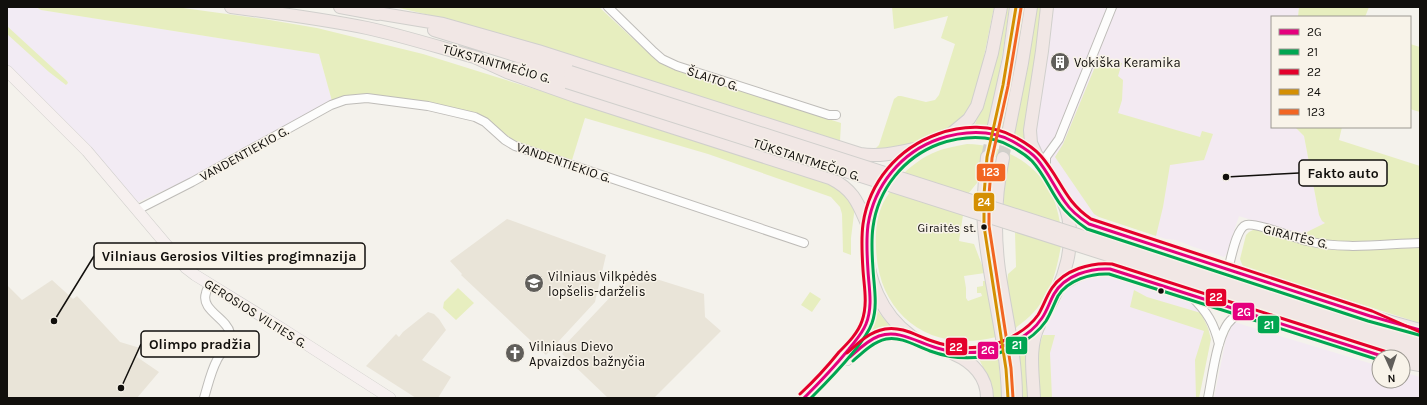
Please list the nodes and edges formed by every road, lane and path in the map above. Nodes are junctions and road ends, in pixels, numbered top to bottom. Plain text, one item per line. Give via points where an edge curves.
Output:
1 (231, 7) edge
2 (340, 7) edge
3 (608, 7) edge
4 (1001, 7) edge
5 (1016, 7) edge
6 (1031, 7) edge
7 (1047, 7) edge
8 (1112, 7) edge
9 (371, 12) junction
10 (472, 56) junction
11 (7, 71) edge
12 (568, 77) junction
13 (836, 116) dead end
14 (993, 130) tunnel mouth
15 (950, 134) junction
16 (1008, 134) tunnel mouth
17 (1030, 140) junction
18 (920, 147) junction
19 (1051, 151) junction
20 (987, 157) tunnel mouth
21 (1003, 158) tunnel mouth
22 (1038, 159) junction
23 (1047, 173) junction
24 (1063, 201) junction
25 (137, 210) junction
26 (868, 226) junction
27 (804, 243) dead end
28 (1420, 243) edge
29 (868, 259) junction
30 (1228, 269) junction
31 (210, 285) junction
32 (1059, 286) junction
33 (1188, 293) junction
34 (1247, 312) junction
35 (1370, 316) junction
36 (1042, 318) junction
37 (1353, 329) junction
38 (1420, 330) edge
39 (911, 337) junction
40 (1420, 337) edge
41 (1420, 343) edge
42 (1219, 344) junction
43 (948, 351) junction
44 (1371, 352) edge
45 (1420, 355) edge
46 (1010, 368) junction
47 (824, 378) junction
48 (204, 398) edge
49 (390, 398) edge
50 (804, 398) edge
51 (987, 398) edge
52 (1008, 398) edge
53 (1016, 398) edge
54 (1034, 398) edge
55 (1208, 398) edge

1 - 10 highway, TŪKSTANTMEČIO G. via 367,28
2 - 9 highway, TŪKSTANTMEČIO G.
3 - 13 street, ŠLAITO G. via 654,52 677,66
4 - 15 highway via 977,106 969,119
5 - 14 highway via 1009,58
6 - 16 highway
7 - 17 highway via 1030,120
8 - 19 street via 1059,140
9 - 12 highway, TŪKSTANTMEČIO G.
9 - 18 highway via 443,24 538,51 860,154 877,156
10 - 12 highway, TŪKSTANTMEČIO G.
10 - 26 highway via 568,94 830,178 846,187 855,198
11 - 25 main road, GEROSIOS VILTIES G. via 87,151
12 - 37 highway, TŪKSTANTMEČIO G., bridge
15 - 18 highway
15 - 22 highway via 980,133 998,136 1025,149
17 - 19 street via 1039,152
17 - 22 highway
18 - 26 highway via 898,164 881,186
19 - 23 street via 1046,157
20 - 46 highway via 984,226
21 - 46 highway via 997,195 996,234
22 - 23 highway
23 - 24 highway
24 - 30 highway via 1074,214 1089,224
24 - 32 highway via 1068,222 1069,251
25 - 27 street, VANDENTIEKIO G. via 331,105 345,100 368,98 428,106 475,117 515,146
25 - 31 main road, GEROSIOS VILTIES G. via 186,268
26 - 29 highway
28 - 30 street, GIRAITĖS G. via 1325,245 1248,225 1239,230
29 - 39 highway via 880,302 893,320
29 - 47 main road via 869,318 862,334
30 - 35 highway
31 - 48 street via 205,300 229,328 231,335 230,342 217,359
31 - 49 main road, GEROSIOS VILTIES G.
32 - 33 highway via 1086,271 1110,268
32 - 36 highway
33 - 34 highway
33 - 42 street via 1212,320
34 - 42 street via 1231,320
34 - 44 highway
35 - 38 highway
35 - 40 highway
36 - 43 highway, bridge via 1024,335 1006,345 965,353
36 - 54 highway via 1032,341
37 - 41 highway, TŪKSTANTMEČIO G.
37 - 45 highway, TŪKSTANTMEČIO G.
39 - 43 highway
39 - 47 main road via 886,334 872,339
42 - 55 street
43 - 51 highway via 967,360 976,369 986,387
46 - 52 highway
46 - 53 highway
47 - 50 main road

